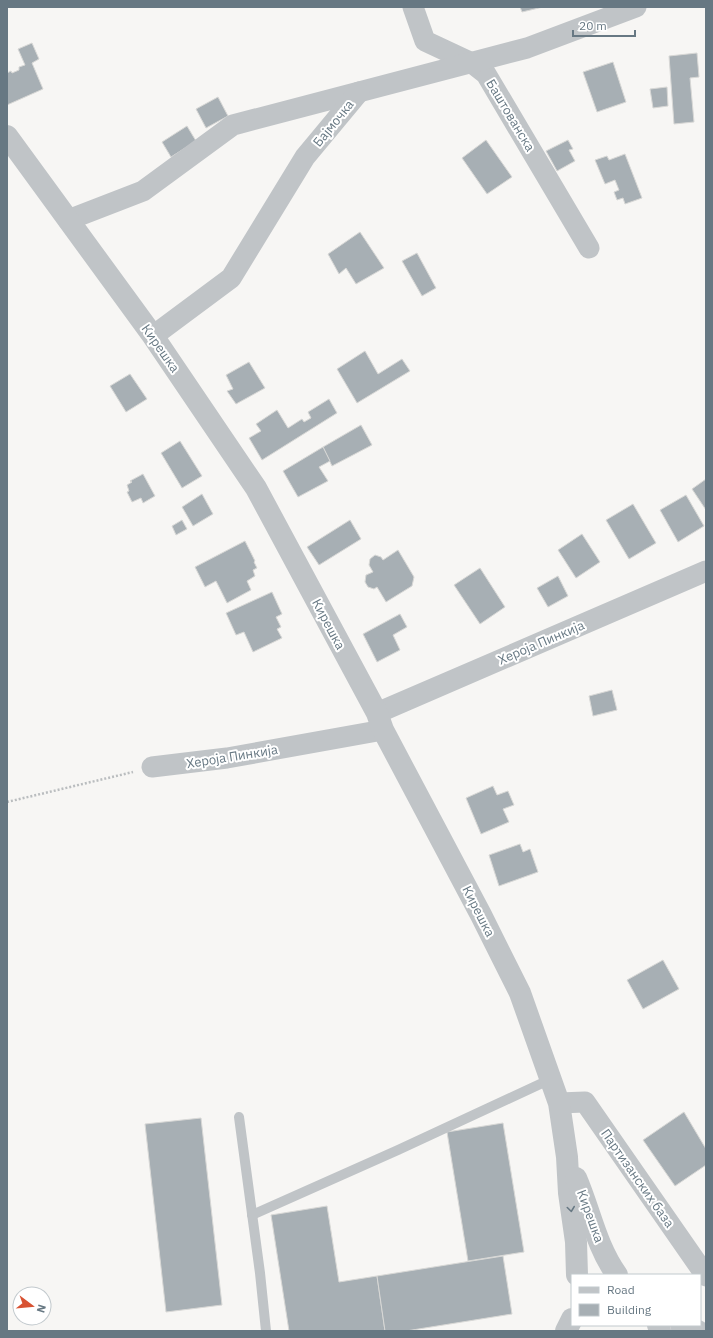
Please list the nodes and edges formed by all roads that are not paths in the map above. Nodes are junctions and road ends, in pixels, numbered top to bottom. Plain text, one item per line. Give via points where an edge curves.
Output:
1 (414, 7) edge
2 (636, 7) edge
3 (472, 63) junction
4 (359, 92) junction
5 (7, 136) edge
6 (68, 220) junction
7 (589, 248) dead end
8 (153, 336) junction
9 (706, 571) edge
10 (380, 722) junction
11 (152, 767) road end
12 (550, 1079) junction
13 (559, 1102) junction
14 (238, 1117) dead end
15 (567, 1156) junction
16 (252, 1215) junction
17 (577, 1274) edge
18 (616, 1274) edge
19 (706, 1276) edge
20 (571, 1321) edge
21 (684, 1326) edge
22 (266, 1331) edge
23 (566, 1331) edge
24 (698, 1331) edge

1 - 3 street, Баштованска via 425,41
2 - 3 street, Бајмочка via 527,48
3 - 4 street, Бајмочка
3 - 7 street, Баштованска via 486,74
4 - 6 street via 233,126 143,191
4 - 8 street, Бајмочка via 305,157 232,278
5 - 6 street, Кирешка
6 - 8 street, Кирешка
8 - 10 street, Кирешка via 256,488
9 - 10 street, Хероја Пинкија
10 - 11 street, Хероја Пинкија via 227,758
10 - 12 street, Кирешка via 516,986
12 - 13 street, Кирешка
12 - 16 lane
13 - 15 street, Кирешка
13 - 19 street, Партизанских база via 585,1102
14 - 16 lane
15 -> 17 street, Кирешка
15 - 18 street, Кирешка via 600,1244
16 - 22 lane
20 - 23 street
21 - 24 street

